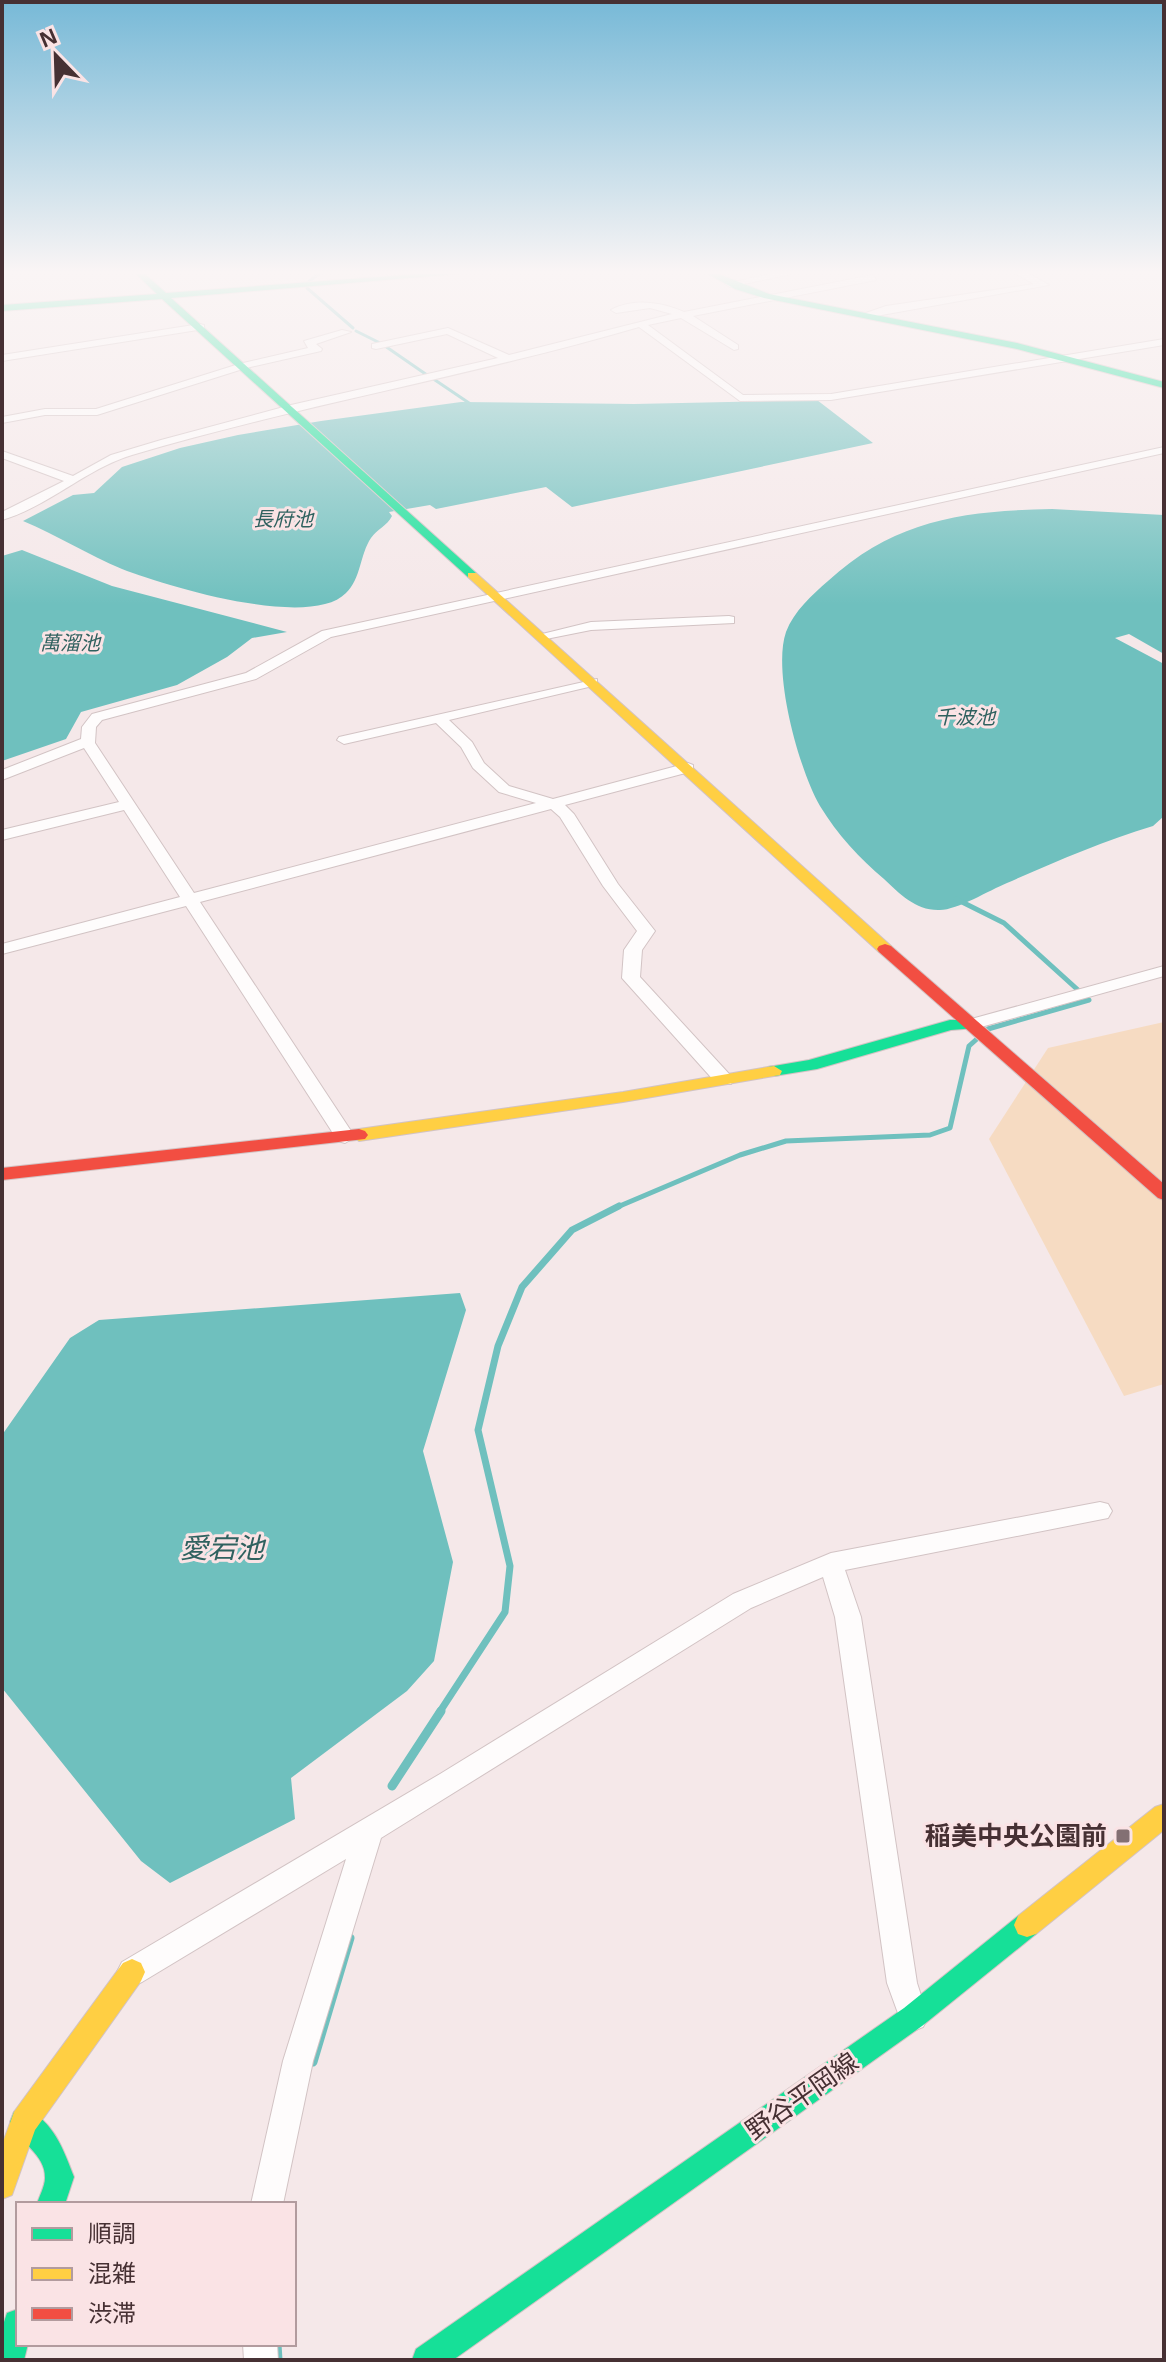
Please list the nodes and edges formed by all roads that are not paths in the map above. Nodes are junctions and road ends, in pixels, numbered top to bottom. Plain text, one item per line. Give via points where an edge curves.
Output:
1 (185, 384) edge
2 (263, 384) edge
3 (406, 384) edge
4 (722, 384) edge
5 (910, 384) edge
6 (295, 413) junction
7 (2, 420) edge
8 (1163, 451) edge
9 (2, 454) edge
10 (74, 480) junction
11 (2, 516) edge
12 (497, 596) junction
13 (729, 620) dead end
14 (541, 636) junction
15 (592, 682) junction
16 (438, 717) junction
17 (344, 740) dead end
18 (87, 742) junction
19 (688, 768) junction
20 (2, 775) edge
21 (554, 804) junction
22 (127, 805) junction
23 (2, 835) edge
24 (192, 899) junction
25 (2, 949) edge
26 (1164, 971) edge
27 (970, 1025) junction
28 (724, 1080) junction
29 (345, 1137) junction
30 (2, 1174) edge
31 (1164, 1194) edge
32 (1100, 1511) dead end
33 (831, 1563) junction
34 (1164, 1815) edge
35 (370, 1828) junction
36 (132, 1972) joint
37 (913, 2017) junction
38 (13, 2121) edge
39 (2, 2185) edge
40 (52, 2202) edge
41 (267, 2202) edge
42 (16, 2332) edge
43 (9, 2360) edge
44 (427, 2360) edge

1 - 7 street via 97,412 45,412
2 - 6 street
3 - 6 street
4 - 5 street via 740,398 831,397
6 - 10 street via 115,457
6 - 12 street
8 - 12 street
9 - 10 street
10 - 11 street
12 - 14 street
12 - 18 street via 327,634 251,676 97,717
13 - 14 street via 591,626
14 - 15 street
15 - 16 street
15 - 19 street
16 - 17 street
16 - 21 street via 504,789
18 - 20 street
18 - 22 street
19 - 21 street
19 - 27 street
21 - 24 street
21 - 28 street via 646,931 633,950 631,978
22 - 23 street
22 - 24 street
24 - 25 street
24 - 29 street
26 - 27 street
27 - 28 street via 950,1025 811,1065
27 - 31 street
28 - 29 street
29 - 30 street
32 - 33 street
33 - 35 street via 742,1601
33 - 37 street via 848,1617 902,1983
34 - 37 street, 野谷平岡線
35 - 36 street
35 - 41 street via 304,2041
36 - 38 street
37 - 44 street, 野谷平岡線
38 - 39 street
38 - 40 street via 47,2144 60,2177
42 - 43 street

